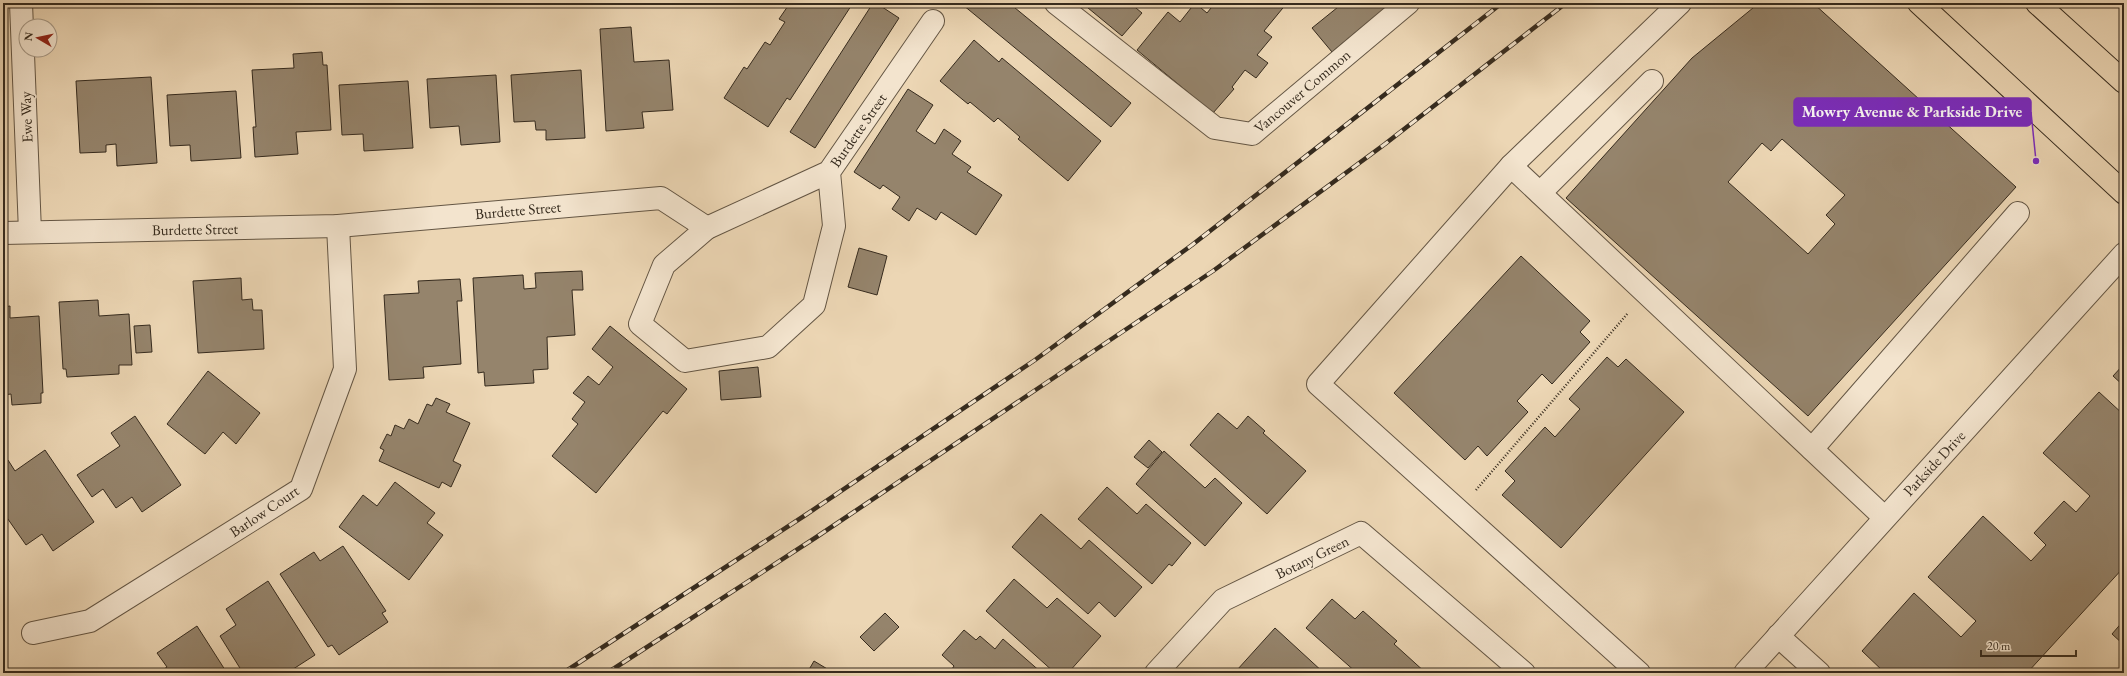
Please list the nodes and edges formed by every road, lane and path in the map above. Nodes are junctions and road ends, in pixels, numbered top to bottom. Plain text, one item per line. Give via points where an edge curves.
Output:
1 (21, 3) edge
2 (1056, 3) edge
3 (1408, 3) edge
4 (1680, 3) edge
5 (1919, 3) edge
6 (2038, 3) edge
7 (933, 22) dead end
8 (1652, 81) dead end
9 (2124, 82) edge
10 (1511, 166) junction
11 (829, 172) junction
12 (1540, 193) junction
13 (2124, 193) edge
14 (2018, 212) dead end
15 (338, 226) junction
16 (707, 228) junction
17 (30, 232) junction
18 (3, 234) edge
19 (2124, 254) edge
20 (1646, 293) junction
21 (1812, 449) junction
22 (1458, 510) junction
23 (1884, 517) junction
24 (32, 633) dead end
25 (1778, 636) junction
26 (1156, 673) edge
27 (1524, 673) edge
28 (1639, 673) edge
29 (1745, 673) edge
30 (1819, 673) edge

1 - 17 street, Ewe Way
2 - 3 street, Vancouver Common via 1215,128 1252,134
4 - 10 street
5 - 13 main road
6 - 9 main road
7 - 11 street, Burdette Street
8 - 12 street
10 - 12 street
10 - 22 street via 1318,384
11 - 16 street, Burdette Street
11 - 16 street via 834,226 814,305 768,347 685,361 640,324 664,265
12 - 20 street
14 - 21 street
15 - 16 street, Burdette Street via 661,198
15 - 17 street, Burdette Street
15 - 24 street, Barlow Court via 345,369 301,489 90,621
17 - 18 street, Burdette Street
19 - 23 street, Parkside Drive
20 - 21 street
20 - 22 path
21 - 23 street
22 - 28 street
23 - 25 street, Parkside Drive
25 - 29 street, Parkside Drive
25 - 30 street
26 - 27 street, Botany Green via 1223,600 1361,533

